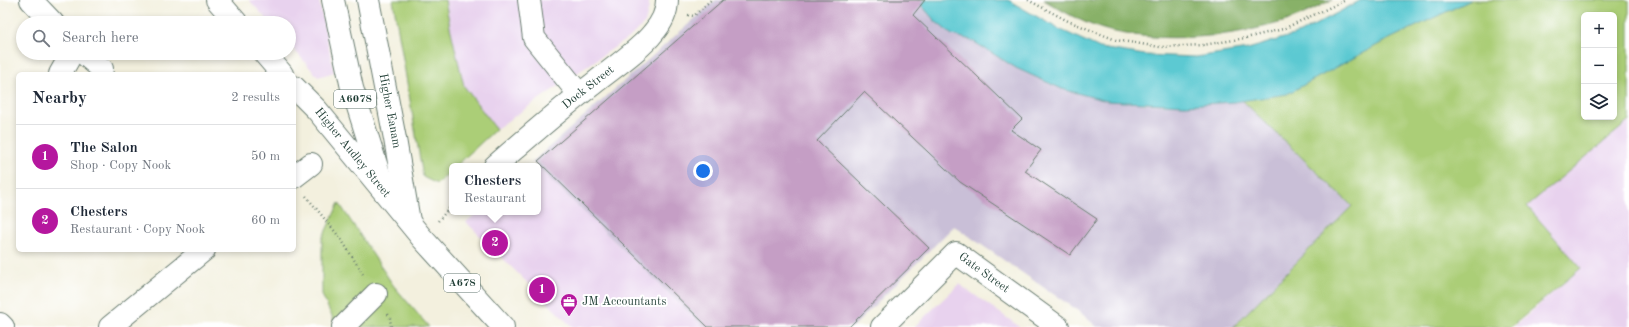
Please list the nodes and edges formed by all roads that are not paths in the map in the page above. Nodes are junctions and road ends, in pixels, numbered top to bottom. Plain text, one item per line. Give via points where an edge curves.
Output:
1 (31, 0) edge
2 (217, 0) edge
3 (333, 0) edge
4 (368, 0) edge
5 (529, 0) edge
6 (667, 0) edge
7 (46, 16) edge
8 (231, 16) edge
9 (68, 60) edge
10 (91, 60) edge
11 (270, 60) edge
12 (102, 69) dead end
13 (61, 72) edge
14 (280, 72) edge
15 (296, 89) edge
16 (579, 94) junction
17 (498, 163) edge
18 (386, 196) junction
19 (409, 221) junction
20 (202, 252) edge
21 (376, 294) road end
22 (0, 324) edge
23 (3, 327) edge
24 (110, 327) edge
25 (343, 327) edge
26 (503, 327) edge
27 (882, 327) edge
28 (1058, 327) edge

1 - 7 main road
2 - 8 main road
3 - 18 main road, Higher Eanam / A6078 via 352,88
4 - 19 main road, Higher Eanam / A6078
5 - 16 main road via 534,38
6 - 16 main road, Dock Street via 667,8 653,34
9 - 13 main road
10 - 12 main road
11 - 14 main road
15 - 18 main road, Higher Audley Street / A6078 via 317,110
16 - 17 main road, Dock Street
18 - 19 main road, Higher Audley Street / A6078
19 - 26 main road, A678
20 - 24 main road
21 - 25 main road
22 - 23 main road
27 - 28 main road, Gate Street via 956,253

